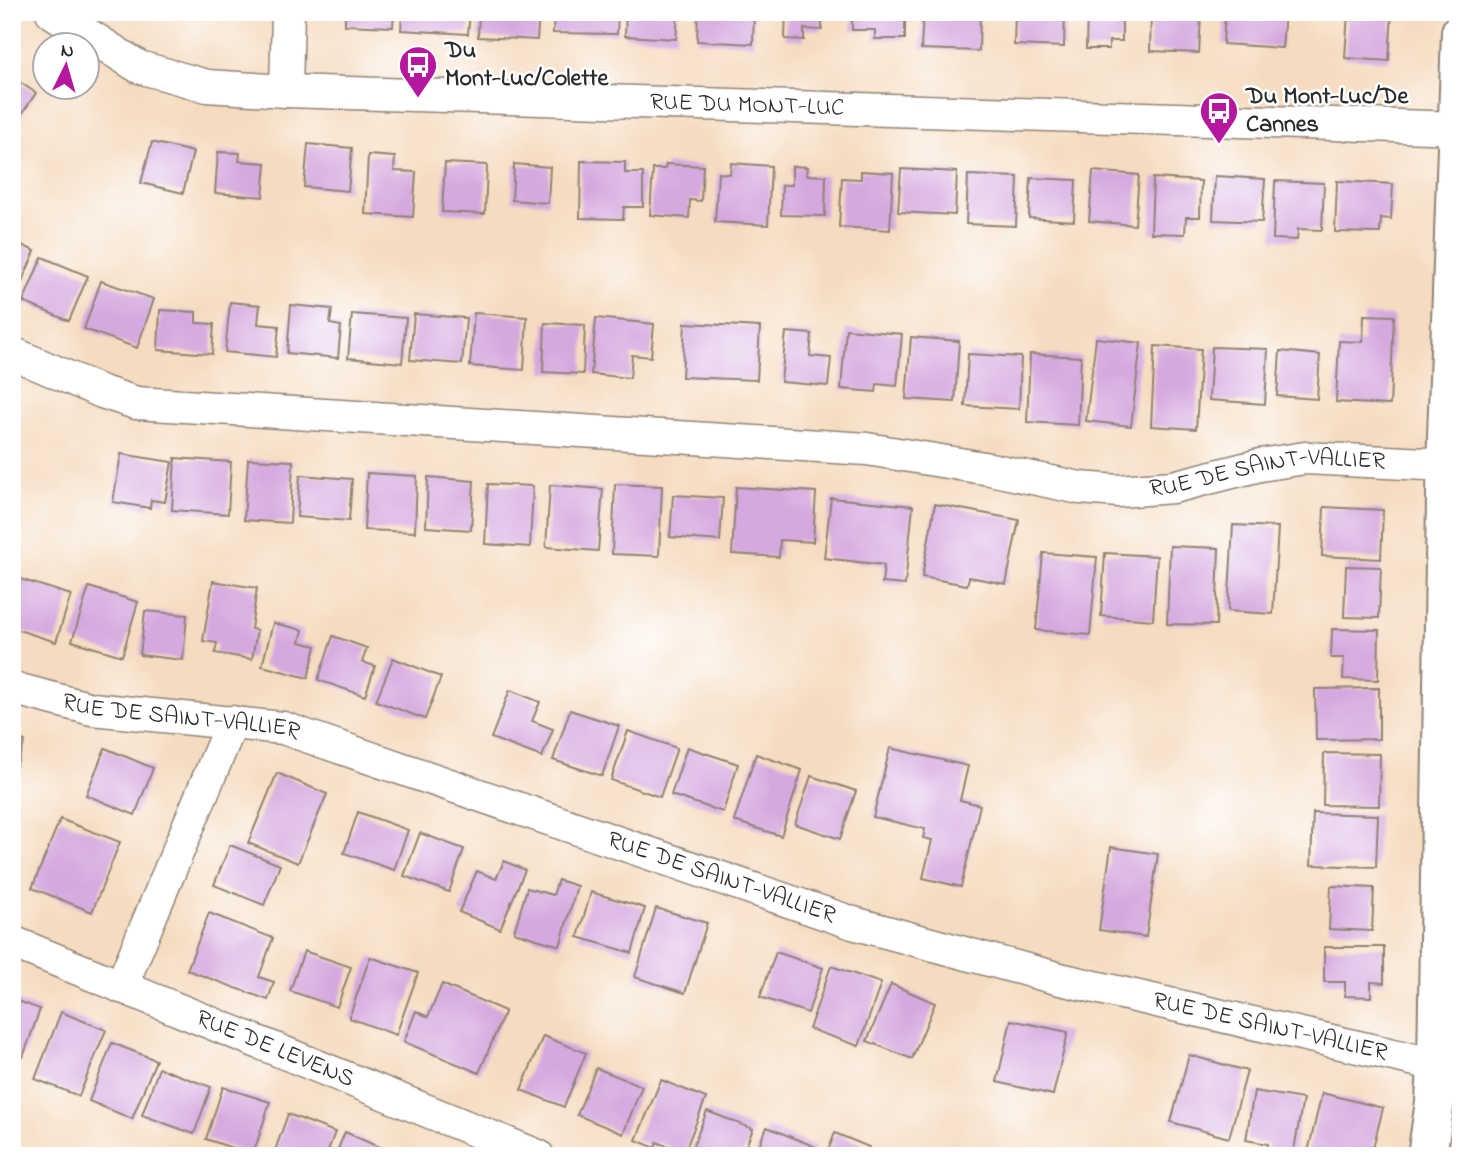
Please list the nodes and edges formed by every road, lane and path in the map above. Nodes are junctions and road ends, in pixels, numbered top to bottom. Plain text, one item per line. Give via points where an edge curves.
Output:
1 (52, 12) edge
2 (288, 12) edge
3 (1461, 32) edge
4 (286, 91) junction
5 (1459, 128) edge
6 (12, 353) edge
7 (1447, 465) junction
8 (12, 688) edge
9 (232, 722) junction
10 (1451, 748) edge
11 (12, 942) edge
12 (121, 987) junction
13 (1437, 1065) junction
14 (538, 1156) edge
15 (1427, 1156) edge

1 - 4 street, RUE DU MONT-LUC via 139,67 207,86
2 - 4 street
3 - 5 street
4 - 5 street, RUE DU MONT-LUC
5 - 7 street
6 - 7 street, RUE DE SAINT-VALLIER via 136,403 867,449 1054,484 1118,491 1173,487 1305,458
7 - 10 street
8 - 9 street, RUE DE SAINT-VALLIER via 92,709
9 - 12 street
9 - 13 street, RUE DE SAINT-VALLIER via 283,728 853,923 1060,979
10 - 13 street
11 - 12 street, RUE DE LEVENS
12 - 14 street, RUE DE LEVENS
13 - 15 street

